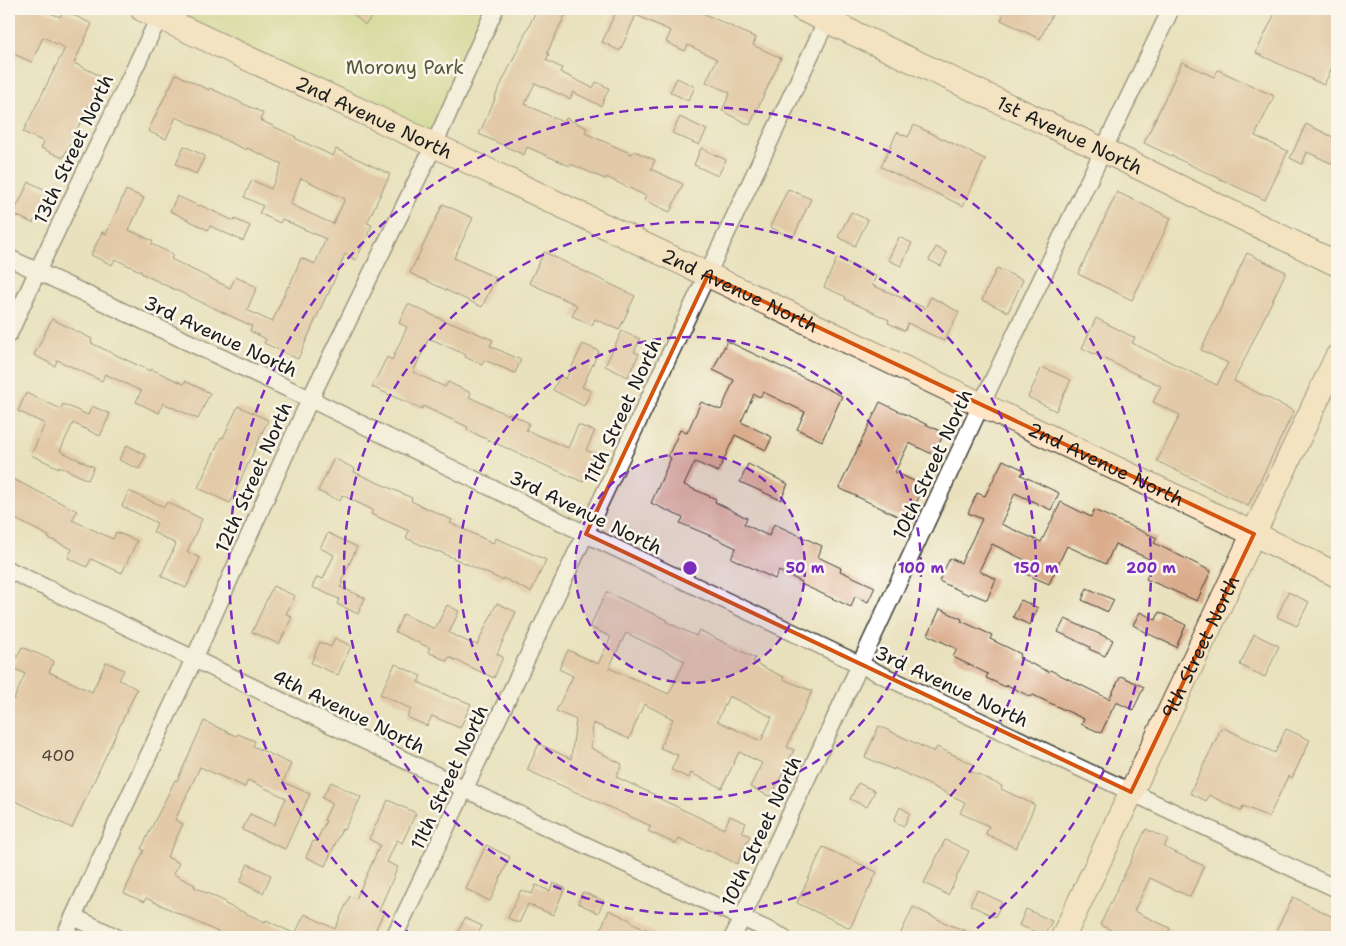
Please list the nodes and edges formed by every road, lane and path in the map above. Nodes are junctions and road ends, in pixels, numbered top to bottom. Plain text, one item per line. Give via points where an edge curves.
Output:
1 (496, 9) edge
2 (802, 9) edge
3 (1172, 9) edge
4 (155, 11) edge
5 (829, 14) edge
6 (434, 145) junction
7 (1103, 150) junction
8 (9, 258) edge
9 (1337, 264) edge
10 (37, 272) junction
11 (708, 275) junction
12 (9, 334) edge
13 (1337, 357) edge
14 (310, 399) junction
15 (981, 405) junction
16 (586, 534) junction
17 (1254, 534) junction
18 (9, 570) edge
19 (1337, 575) edge
20 (194, 659) junction
21 (861, 665) junction
22 (466, 789) junction
23 (1131, 792) junction
24 (1337, 889) edge
25 (74, 917) junction
26 (742, 918) junction
27 (64, 937) edge
28 (116, 937) edge
29 (394, 937) edge
30 (733, 937) edge
31 (782, 937) edge
32 (1063, 937) edge

1 - 6 street, 12th Street North
2 - 5 main road, 1st Avenue North
3 - 7 street, 10th Street North
4 - 6 main road, 2nd Avenue North
4 - 10 street, 13th Street North
5 - 7 main road, 1st Avenue North
5 - 11 street, 11th Street North
6 - 11 main road, 2nd Avenue North
6 - 14 street, 12th Street North
7 - 9 main road, 1st Avenue North
7 - 15 street, 10th Street North
8 - 10 street, 3rd Avenue North
10 - 12 street, 13th Street North
10 - 14 street, 3rd Avenue North
11 - 15 main road, 2nd Avenue North
11 - 16 street, 11th Street North
13 - 17 main road, 9th Street North
14 - 16 street, 3rd Avenue North
14 - 20 street, 12th Street North
15 - 17 main road, 2nd Avenue North
15 - 21 street, 10th Street North
16 - 21 street, 3rd Avenue North
16 - 22 street, 11th Street North
17 - 19 main road, 2nd Avenue North
17 - 23 main road, 9th Street North
18 - 20 street, 4th Avenue North
20 - 22 street, 4th Avenue North
20 - 25 street, 12th Street North
21 - 23 street, 3rd Avenue North
21 - 26 street, 10th Street North
22 - 26 street, 4th Avenue North
22 - 29 street, 11th Street North
23 - 24 street, 3rd Avenue North
23 - 32 main road, 9th Street North
25 - 27 street, 12th Street North
25 - 28 street
26 - 30 street, 10th Street North
26 - 31 street, 4th Avenue North

